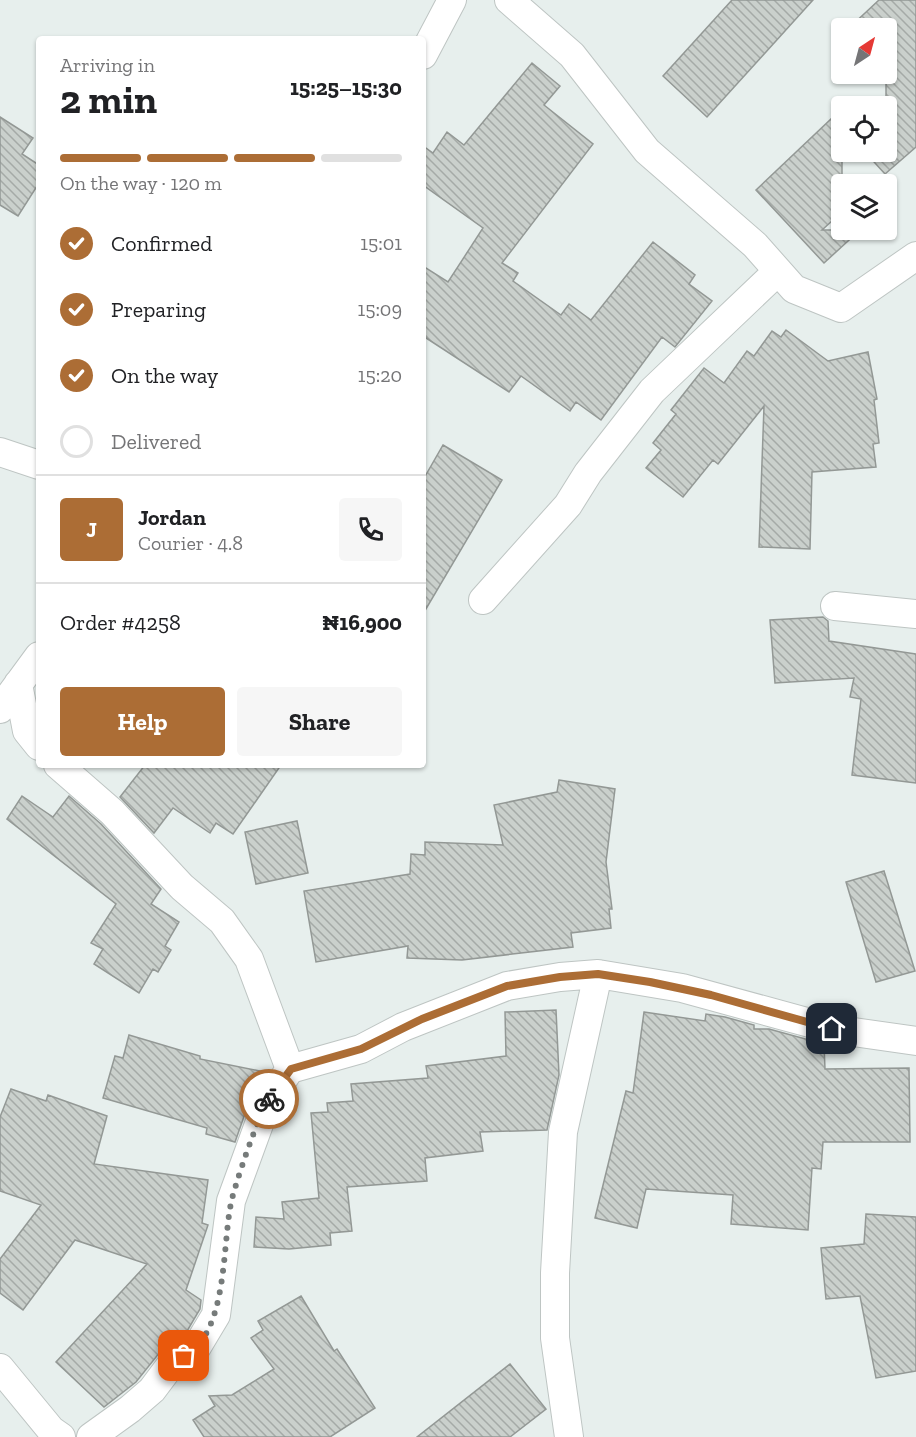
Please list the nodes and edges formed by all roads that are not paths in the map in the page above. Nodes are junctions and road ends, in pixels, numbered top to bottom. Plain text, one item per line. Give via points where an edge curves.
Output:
1 (452, 0) edge
2 (509, 0) edge
3 (426, 49) edge
4 (916, 256) edge
5 (778, 271) junction
6 (0, 452) edge
7 (36, 464) edge
8 (483, 600) dead end
9 (835, 606) dead end
10 (916, 614) edge
11 (36, 660) edge
12 (18, 684) junction
13 (0, 709) edge
14 (36, 742) edge
15 (61, 768) edge
16 (598, 974) junction
17 (916, 1041) edge
18 (291, 1069) junction
19 (0, 1368) edge
20 (61, 1437) edge
21 (91, 1437) edge
22 (569, 1437) edge

1 - 3 street
2 - 5 street via 573,55 647,151 755,245
4 - 5 street via 841,308 794,289
5 - 8 street via 652,391 568,505
6 - 7 street
9 - 10 street
11 - 12 street
12 - 13 street
12 - 14 street via 27,731
15 - 18 street via 112,812 182,887 222,921 249,959
16 - 17 street via 682,988 832,1029
16 - 18 street via 507,986 413,1023 361,1049
16 - 22 street via 562,1132 555,1338
18 - 21 street via 266,1105 231,1201 216,1314 195,1350 173,1362 152,1390
19 - 20 street

